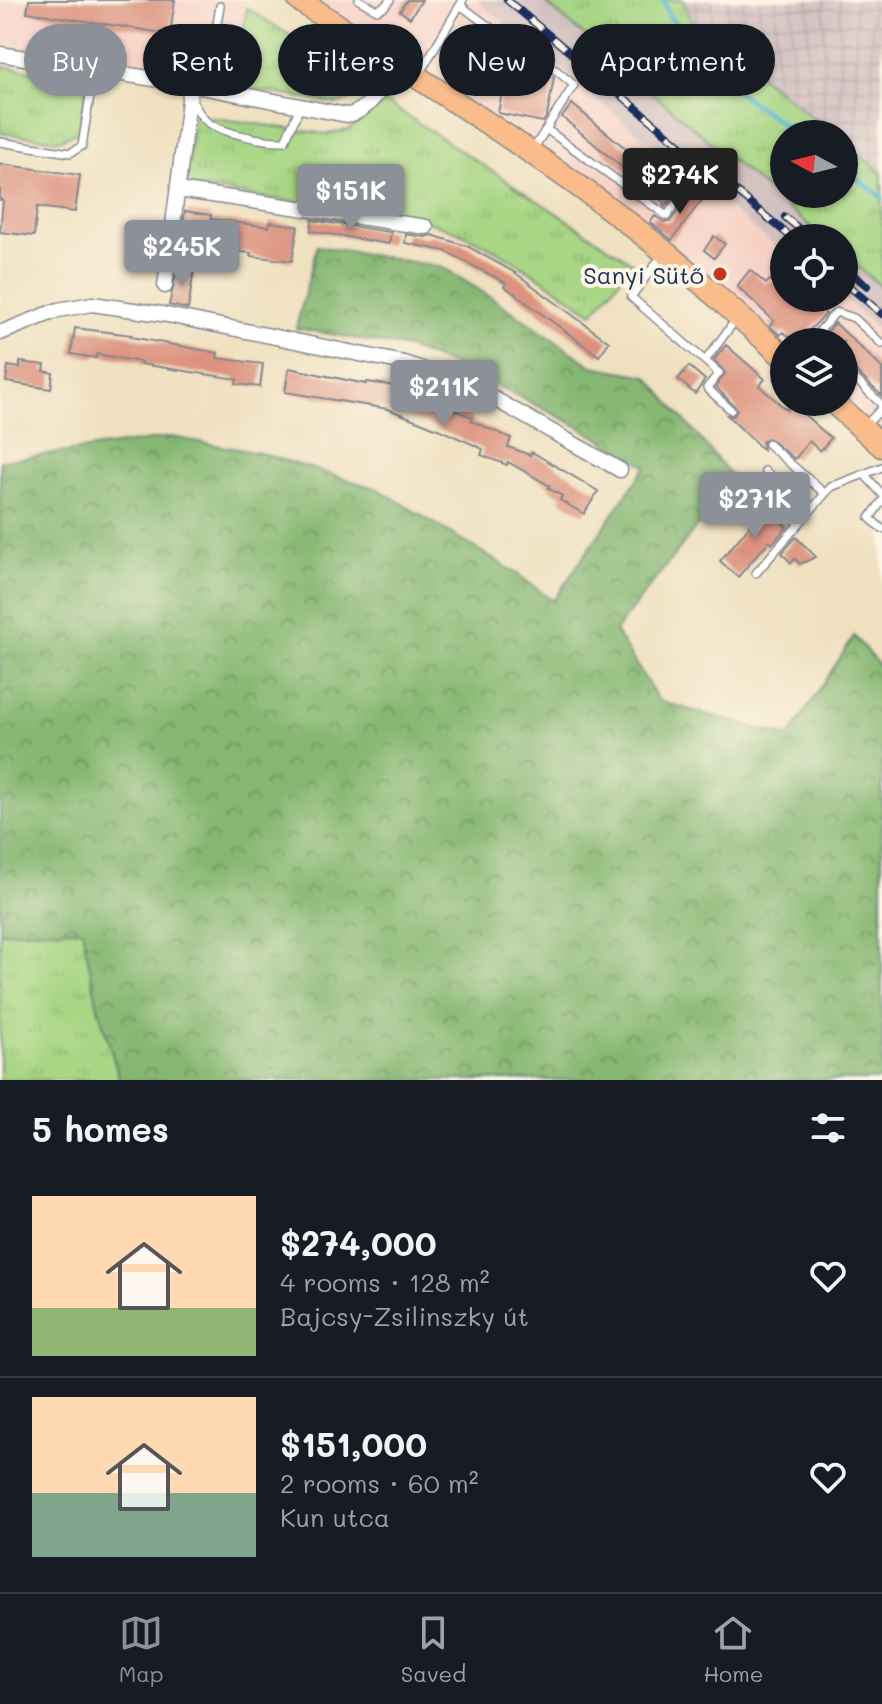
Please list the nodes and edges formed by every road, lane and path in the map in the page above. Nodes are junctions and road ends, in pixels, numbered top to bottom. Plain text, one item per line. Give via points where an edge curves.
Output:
1 (299, 0) edge
2 (359, 0) edge
3 (390, 0) edge
4 (462, 2) edge
5 (220, 6) dead end
6 (215, 24) edge
7 (335, 24) edge
8 (488, 24) edge
9 (0, 54) edge
10 (24, 58) edge
11 (423, 68) edge
12 (555, 70) edge
13 (423, 82) edge
14 (90, 96) edge
15 (194, 96) edge
16 (197, 96) edge
17 (234, 96) edge
18 (373, 96) edge
19 (300, 106) junction
20 (546, 129) junction
21 (0, 142) edge
22 (531, 154) junction
23 (691, 182) dead end
24 (178, 190) junction
25 (426, 227) dead end
26 (664, 252) junction
27 (165, 286) dead end
28 (738, 316) junction
29 (823, 328) edge
30 (0, 333) edge
31 (882, 344) edge
32 (770, 345) edge
33 (705, 361) junction
34 (858, 382) edge
35 (882, 406) edge
36 (731, 410) dead end
37 (849, 416) edge
38 (863, 428) junction
39 (768, 444) dead end
40 (882, 446) edge
41 (882, 467) edge
42 (620, 470) dead end
43 (765, 471) dead end
44 (865, 475) junction
45 (824, 493) junction
46 (882, 494) edge
47 (882, 501) edge
48 (806, 513) junction
49 (882, 529) edge
50 (756, 573) dead end

1 - 7 main road
2 - 3 lane via 377,10
4 - 8 lane
4 - 11 lane
5 - 6 lane
9 - 10 street
12 - 20 lane via 574,85
13 - 22 main road
14 - 21 lane via 82,146 70,153
15 - 24 street
16 - 19 lane via 206,122 273,142 285,141
17 - 19 street
18 - 19 street via 353,114
20 - 22 lane
20 - 23 lane via 667,216
22 - 26 main road
24 - 25 street
24 - 27 street
26 - 28 main road
26 - 33 lane via 631,297
28 - 32 main road
28 - 33 lane
29 - 31 lane via 836,312 854,318
30 - 42 street via 58,310 92,304 404,363 470,385
33 - 36 lane via 719,373 707,388
34 - 35 lane
35 - 38 lane
37 - 38 main road
38 - 40 main road
39 - 45 lane
41 - 44 lane
43 - 48 lane
44 - 45 lane
44 - 46 lane
45 - 48 lane
47 - 49 lane via 870,518
48 - 50 lane

